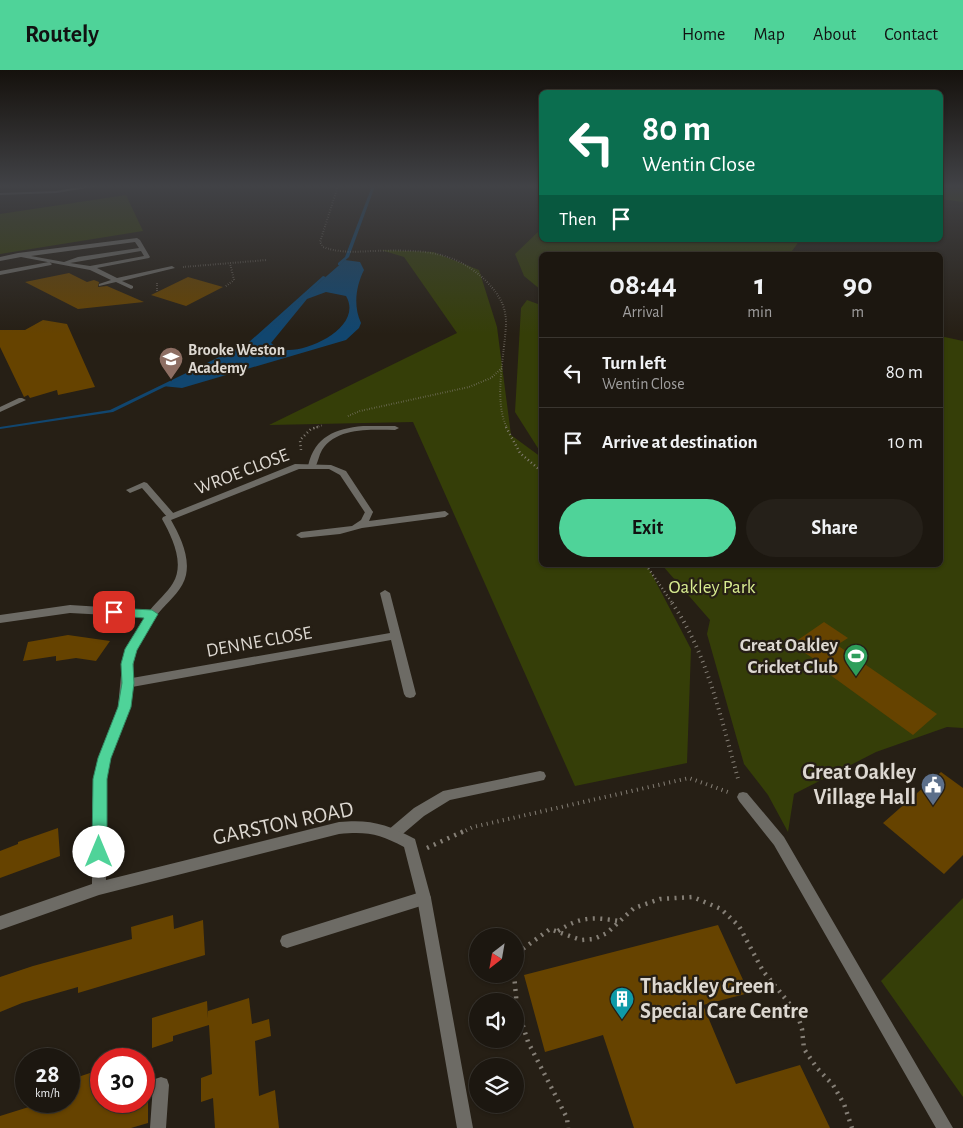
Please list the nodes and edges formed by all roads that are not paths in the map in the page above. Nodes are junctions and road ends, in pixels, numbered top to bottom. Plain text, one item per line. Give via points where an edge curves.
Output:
1 (142, 248) junction
2 (18, 256) junction
3 (0, 259) edge
4 (61, 263) junction
5 (119, 266) dead end
6 (90, 268) junction
7 (172, 268) road end
8 (0, 273) edge
9 (132, 276) junction
10 (117, 280) junction
11 (101, 285) dead end
12 (131, 287) dead end
13 (22, 400) dead end
14 (0, 410) edge
15 (395, 428) dead end
16 (312, 466) junction
17 (130, 490) dead end
18 (444, 514) dead end
19 (169, 517) junction
20 (362, 525) junction
21 (301, 535) dead end
22 (385, 593) dead end
23 (152, 614) junction
24 (0, 619) edge
25 (396, 636) junction
26 (128, 683) junction
27 (410, 694) dead end
28 (540, 776) dead end
29 (743, 797) road end
30 (393, 834) junction
31 (99, 888) junction
32 (424, 898) junction
33 (0, 923) edge
34 (287, 940) dead end
35 (161, 1085) dead end
36 (158, 1128) edge
37 (465, 1128) edge
38 (945, 1128) edge

1 - 2 street via 137,240
1 - 4 street
1 - 6 street via 146,257
2 - 3 street
2 - 4 street
4 - 6 street
4 - 8 street
5 - 9 street
6 - 10 street
7 - 9 street via 157,268
9 - 10 street
10 - 11 street
10 - 12 street
13 - 14 street
15 - 16 street via 359,429 328,439 318,450
16 - 19 street, WROE CLOSE via 298,466
16 - 20 street, WROE CLOSE via 331,467 343,473 369,512
17 - 19 street via 144,485
18 - 20 street
19 - 23 street via 180,551 181,575
20 - 21 street
22 - 25 street
23 - 24 street via 70,609
23 - 26 street via 131,649 127,664
25 - 26 street, DENNE CLOSE
25 - 27 street
26 - 31 street via 124,707 104,758 100,779
28 - 30 street via 447,795 419,812
29 - 38 street via 779,841
30 - 31 street, GARSTON ROAD via 381,828 360,825 339,828
30 - 32 street, GARSTON ROAD via 410,843
31 - 33 street, GARSTON ROAD
32 - 34 street
32 - 37 street, GARSTON ROAD
35 - 36 street

